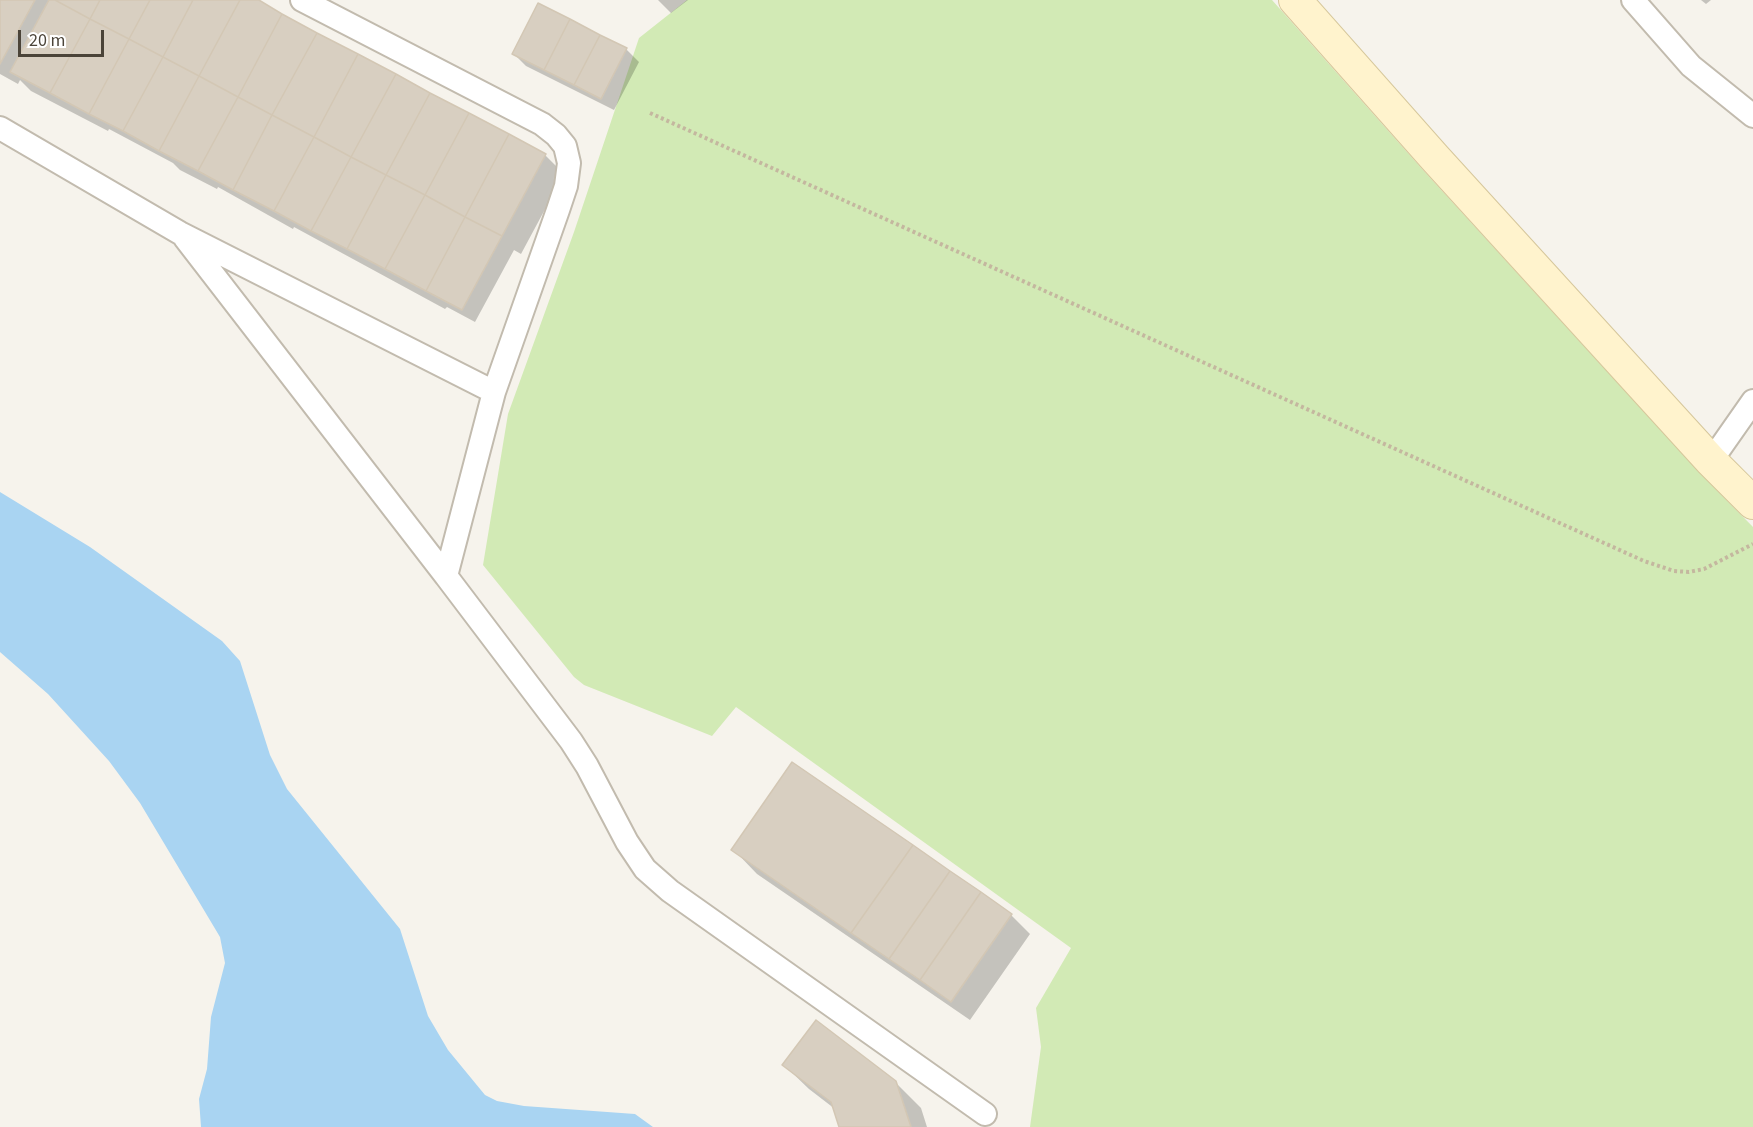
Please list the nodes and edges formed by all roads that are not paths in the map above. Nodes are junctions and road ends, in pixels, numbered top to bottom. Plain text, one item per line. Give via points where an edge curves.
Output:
1 (302, 0) edge
2 (1294, 0) edge
3 (1633, 0) edge
4 (1753, 117) edge
5 (0, 128) edge
6 (180, 232) junction
7 (494, 392) junction
8 (1753, 401) edge
9 (1711, 460) junction
10 (1753, 503) edge
11 (446, 576) junction
12 (985, 1114) dead end

1 - 7 street via 542,124 565,146 569,163 566,186
2 - 9 main road
3 - 4 street via 1691,66
5 - 6 street
6 - 7 street
6 - 11 street
7 - 11 street
8 - 9 street
9 - 10 main road
11 - 12 street via 571,741 645,868 670,891

